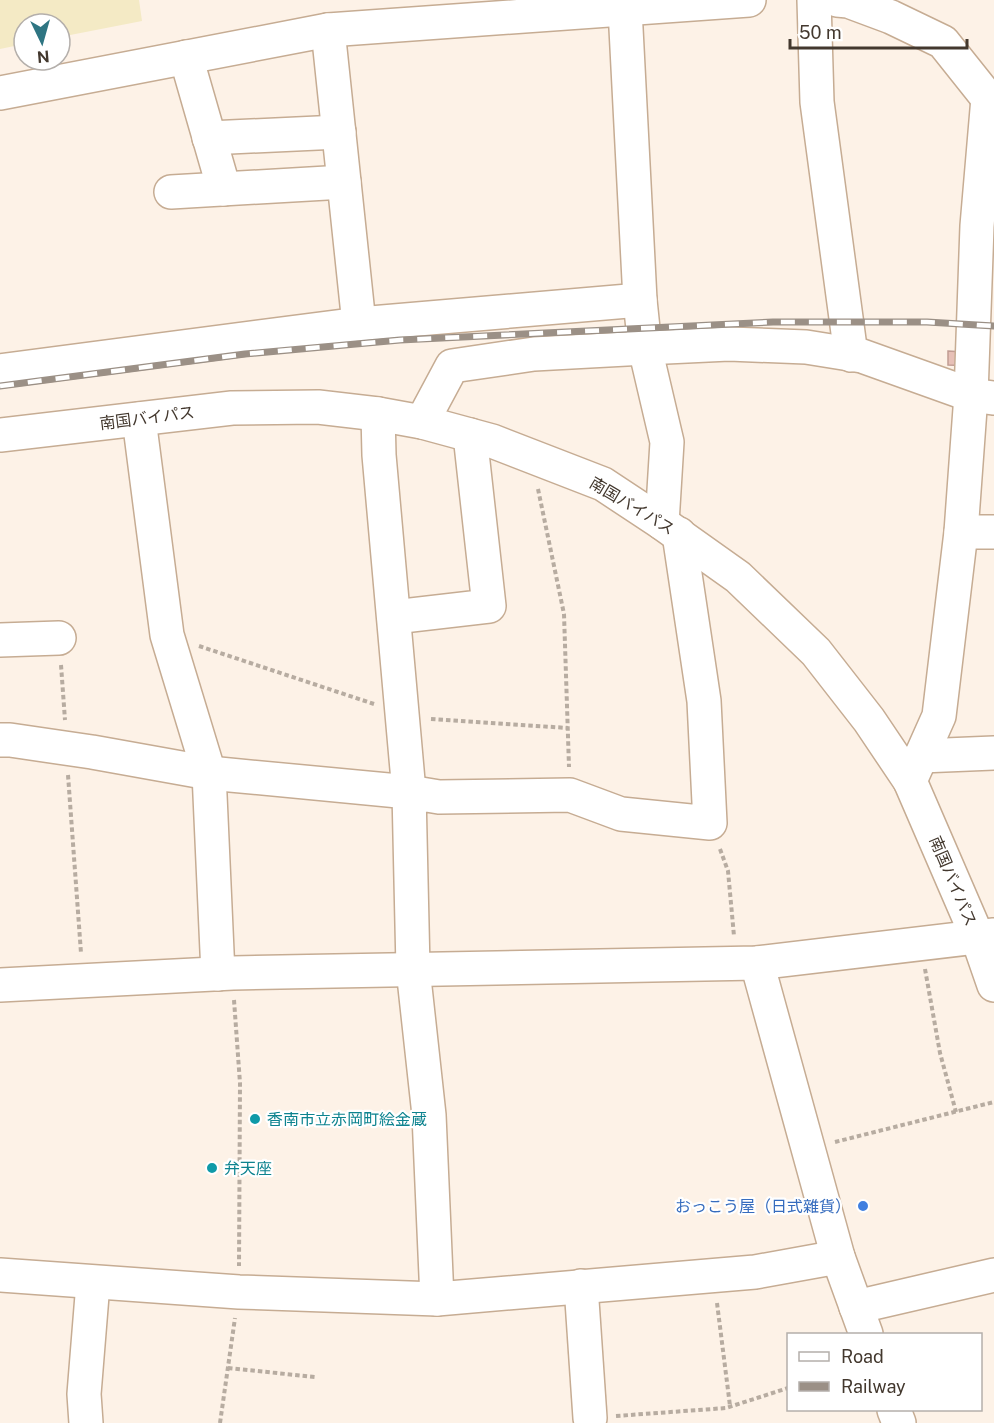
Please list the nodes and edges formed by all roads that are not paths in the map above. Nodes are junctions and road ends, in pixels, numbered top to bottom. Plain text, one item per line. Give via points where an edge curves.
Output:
1 (749, 0) edge
2 (814, 0) edge
3 (837, 0) edge
4 (625, 9) junction
5 (328, 30) junction
6 (186, 57) junction
7 (0, 93) edge
8 (991, 102) edge
9 (339, 132) junction
10 (209, 138) junction
11 (344, 182) junction
12 (224, 189) junction
13 (171, 192) dead end
14 (640, 300) junction
15 (359, 324) junction
16 (645, 348) junction
17 (851, 355) junction
18 (0, 371) edge
19 (983, 397) edge
20 (378, 414) junction
21 (139, 419) junction
22 (422, 423) junction
23 (0, 435) edge
24 (470, 435) junction
25 (671, 528) junction
26 (961, 532) junction
27 (994, 532) edge
28 (393, 617) junction
29 (59, 638) road end
30 (0, 640) edge
31 (0, 740) edge
32 (994, 753) edge
33 (915, 768) junction
34 (209, 773) junction
35 (409, 792) junction
36 (986, 935) edge
37 (747, 963) junction
38 (413, 969) junction
39 (225, 974) junction
40 (0, 985) edge
41 (994, 985) edge
42 (838, 1257) junction
43 (0, 1275) edge
44 (994, 1275) edge
45 (93, 1283) junction
46 (581, 1287) junction
47 (437, 1299) junction
48 (861, 1321) edge
49 (590, 1418) road end
50 (86, 1423) edge

1 - 4 main road
2 - 17 main road via 817,102
3 - 8 main road via 891,17 943,42
4 - 5 main road
4 - 14 main road
5 - 6 main road
5 - 9 main road
6 - 7 main road
6 - 10 main road
8 - 19 main road via 977,226
9 - 10 main road
9 - 11 main road
10 - 12 main road
11 - 12 main road
11 - 15 main road
12 - 13 main road
14 - 15 main road
14 - 16 main road
15 - 18 main road
16 - 17 main road via 729,344 806,347
16 - 22 main road via 534,354 452,366
16 - 25 main road via 668,442
17 - 19 main road
19 - 26 main road
20 - 21 main road, 南国バイパス via 318,407 232,408
20 - 22 main road, 南国バイパス
20 - 28 main road
21 - 23 main road, 南国バイパス
21 - 34 main road via 167,635
22 - 24 main road, 南国バイパス
24 - 25 main road, 南国バイパス via 603,484
24 - 28 main road via 489,606
25 - 33 main road, 南国バイパス via 738,577 816,652 869,720
25 - 35 main road via 704,701 710,823 621,814 570,795 439,797
26 - 27 main road
26 - 33 main road via 939,716
28 - 35 main road
29 - 30 main road
31 - 34 main road
32 - 33 main road
33 - 36 main road, 南国バイパス
34 - 35 main road
34 - 39 main road
35 - 38 main road
36 - 37 main road
36 - 41 main road, 南国バイパス
37 - 38 main road
37 - 42 main road via 808,1149
38 - 39 main road
38 - 47 main road via 429,1115
39 - 40 main road
42 - 46 main road via 755,1272
42 - 48 main road
43 - 45 main road
44 - 48 main road
45 - 47 main road
45 - 50 main road via 84,1394
46 - 47 main road
46 - 49 main road

